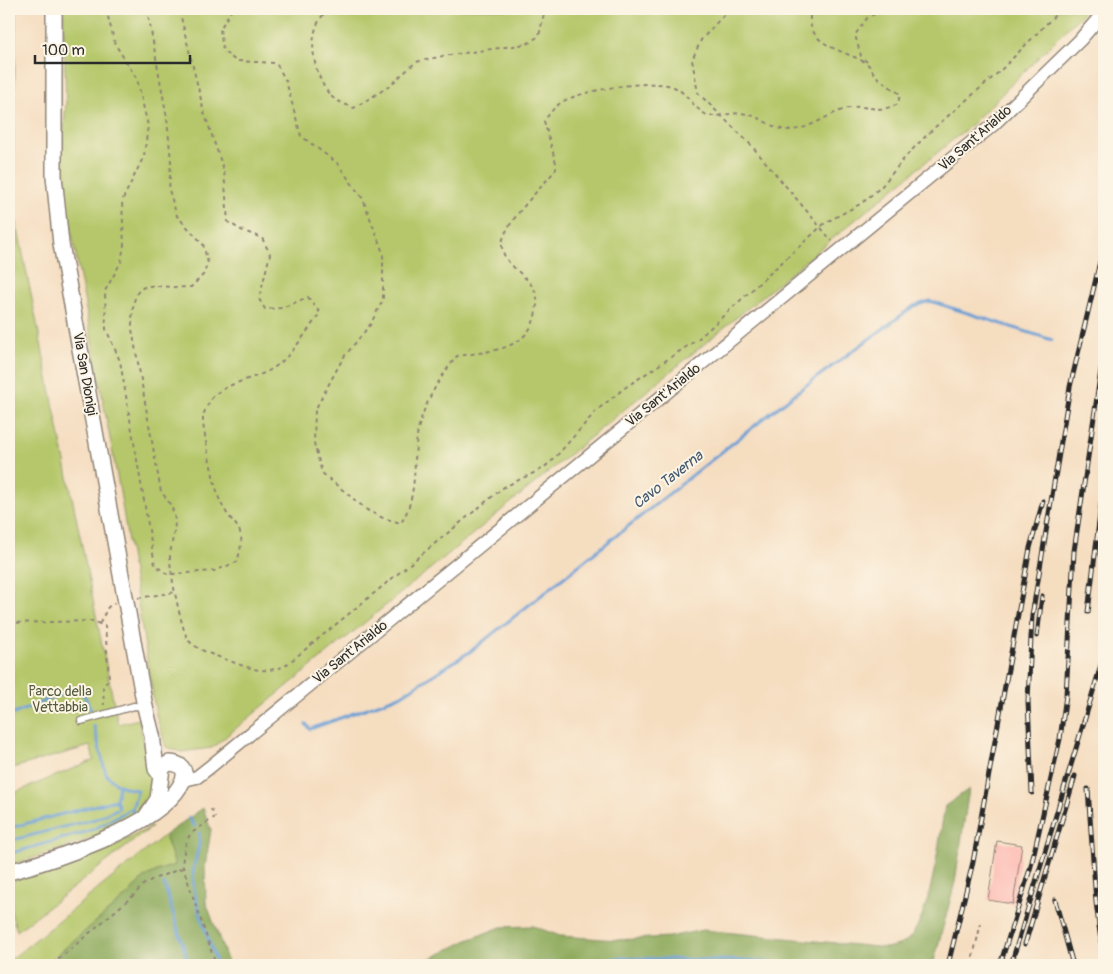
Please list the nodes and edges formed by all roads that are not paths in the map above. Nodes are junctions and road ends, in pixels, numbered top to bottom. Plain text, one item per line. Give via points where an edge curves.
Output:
1 (54, 9) edge
2 (1104, 12) edge
3 (145, 707) junction
4 (81, 721) dead end
5 (173, 775) junction
6 (9, 872) edge

1 - 3 street, Via San Dionigi via 54,176 61,244
2 - 5 street, Via Sant'Arialdo via 994,124 841,250 211,766
3 - 4 lane via 134,706
3 - 5 street, Via San Dionigi via 152,735
5 - 6 street via 146,817 105,838

